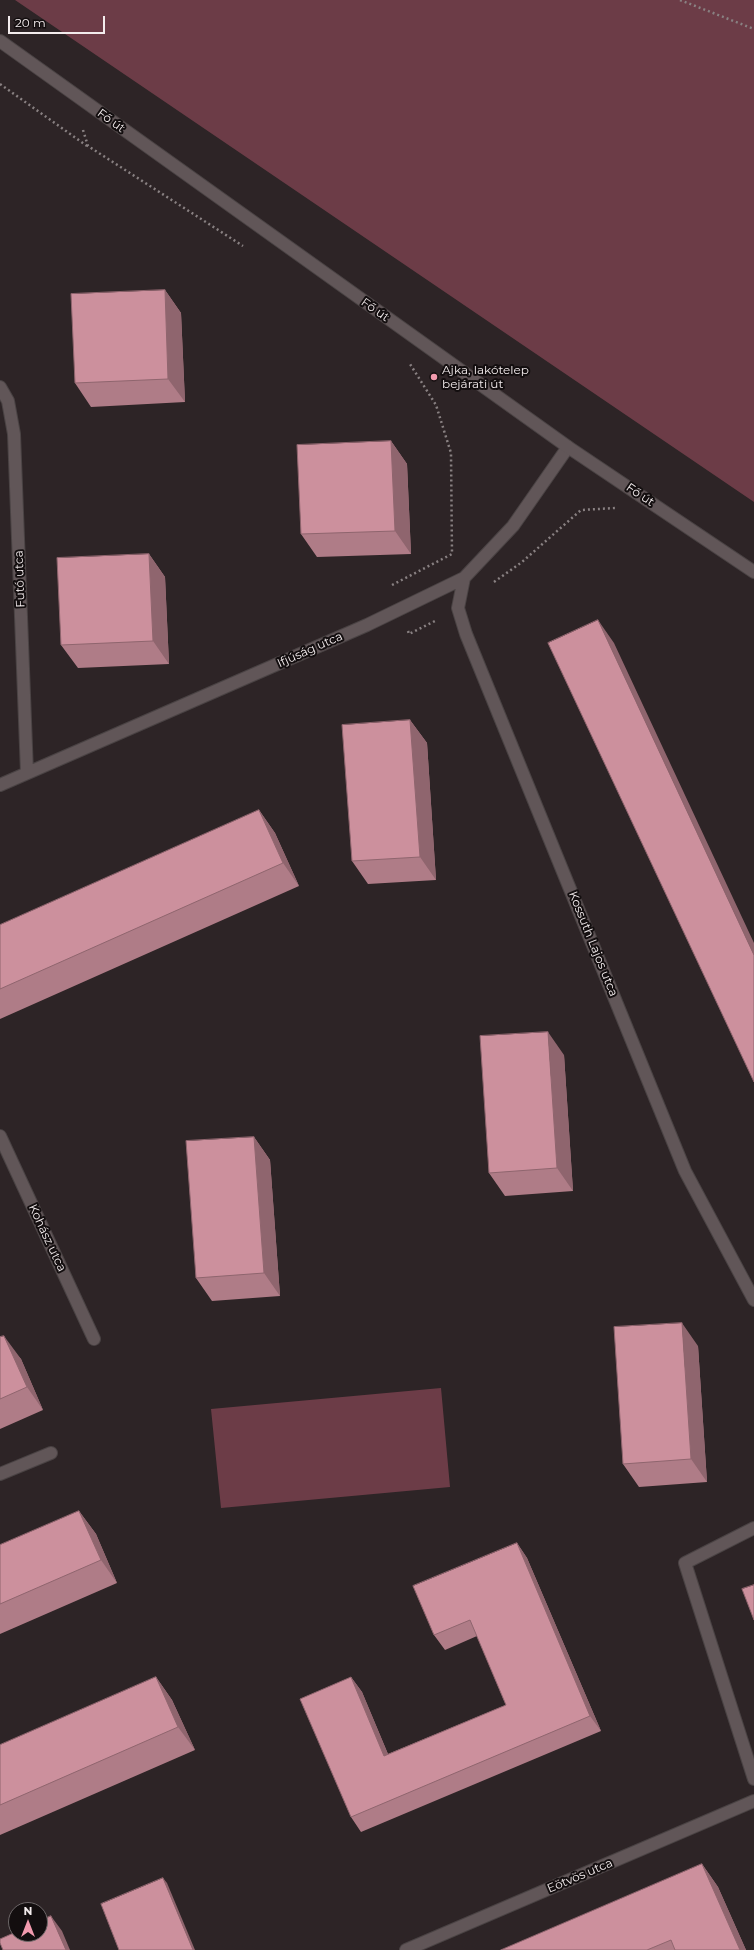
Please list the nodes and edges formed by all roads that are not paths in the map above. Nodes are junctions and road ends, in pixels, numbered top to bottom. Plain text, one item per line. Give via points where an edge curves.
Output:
1 (0, 41) edge
2 (0, 387) edge
3 (568, 447) junction
4 (754, 572) edge
5 (464, 578) junction
6 (27, 774) junction
7 (0, 785) edge
8 (0, 1136) edge
9 (754, 1300) edge
10 (94, 1339) dead end
11 (51, 1453) dead end
12 (0, 1474) edge
13 (754, 1528) edge
14 (754, 1779) edge
15 (754, 1801) edge
16 (406, 1950) edge

1 - 3 street, Fő út
2 - 6 street, Futó utca via 8,401 14,434
3 - 4 street, Fő út
3 - 5 street, Ifjúság utca via 513,526
5 - 6 street, Ifjúság utca via 367,625
5 - 9 street, Kossuth Lajos utca via 458,608 466,634 685,1170
6 - 7 street, Ifjúság utca
8 - 10 street, Kohász utca
11 - 12 street
13 - 14 street via 685,1563
15 - 16 street, Eötvös utca

